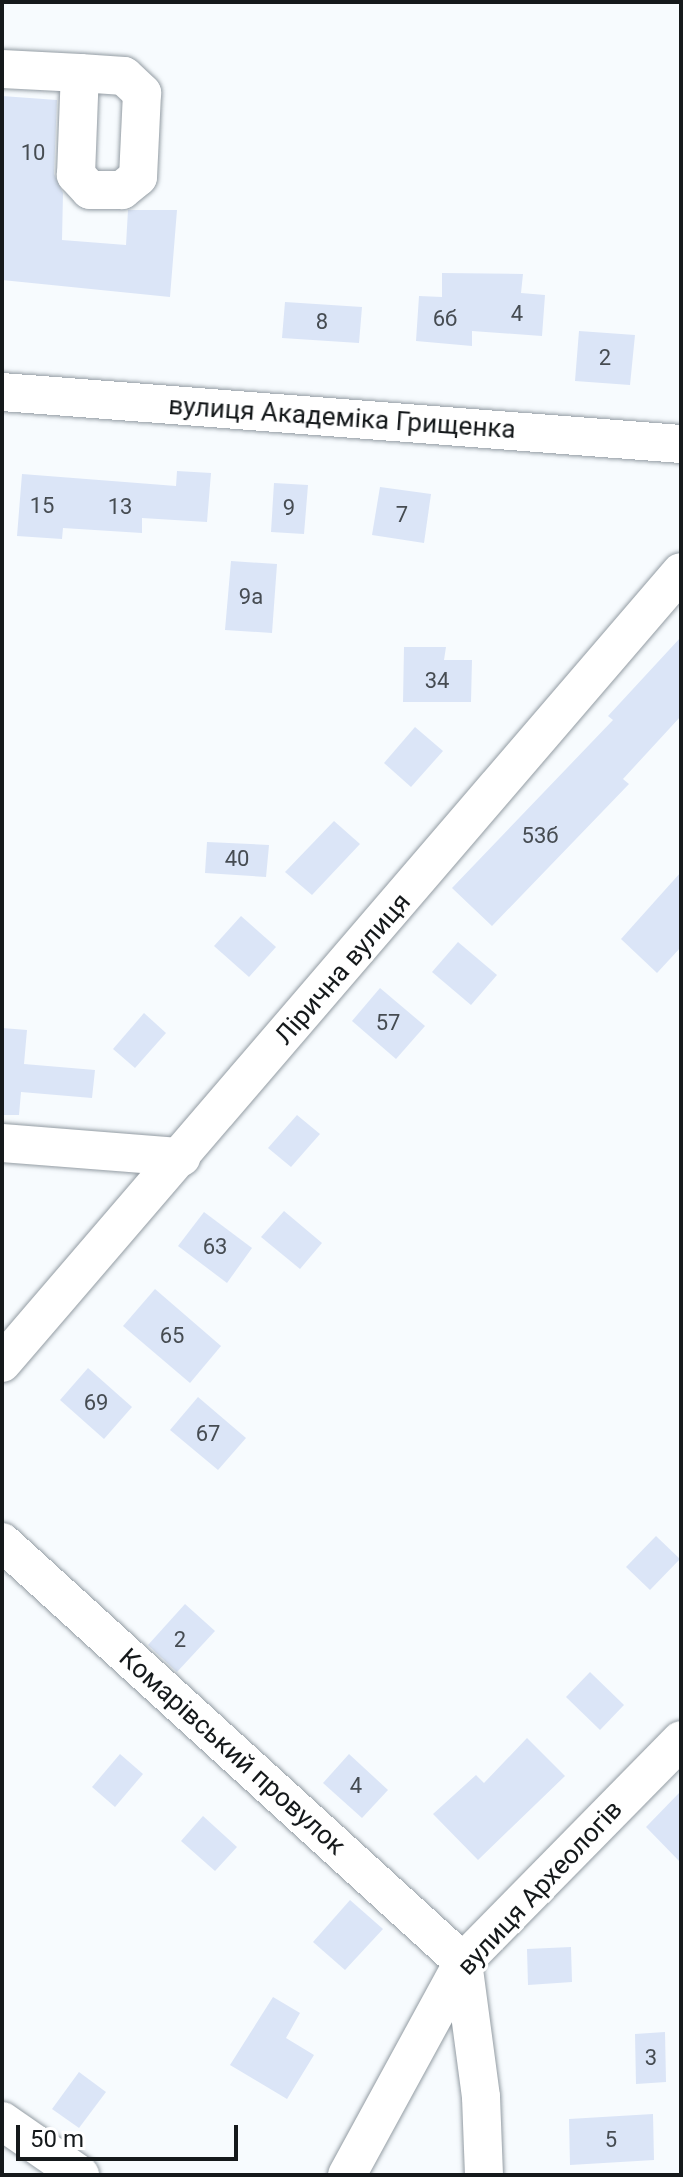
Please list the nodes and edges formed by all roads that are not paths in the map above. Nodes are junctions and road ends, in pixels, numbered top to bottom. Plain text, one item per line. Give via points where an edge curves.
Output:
1 (2, 69) edge
2 (80, 73) dead end
3 (2, 392) edge
4 (681, 444) edge
5 (681, 572) edge
6 (2, 1143) edge
7 (181, 1157) junction
8 (2, 1363) edge
9 (2, 1542) edge
10 (681, 1740) edge
11 (463, 1962) junction
12 (2, 2121) edge
13 (80, 2175) edge
14 (347, 2175) edge
15 (484, 2175) edge

1 - 2 street
3 - 4 street, вулиця Академіка Грищенка
5 - 7 street, Лірична вулиця
6 - 7 street
7 - 8 street, Лірична вулиця
9 - 11 street, Комарівський провулок
10 - 11 street, вулиця Археологів
11 - 14 street, вулиця Археологів
11 - 15 street via 481,2097
12 - 13 street

